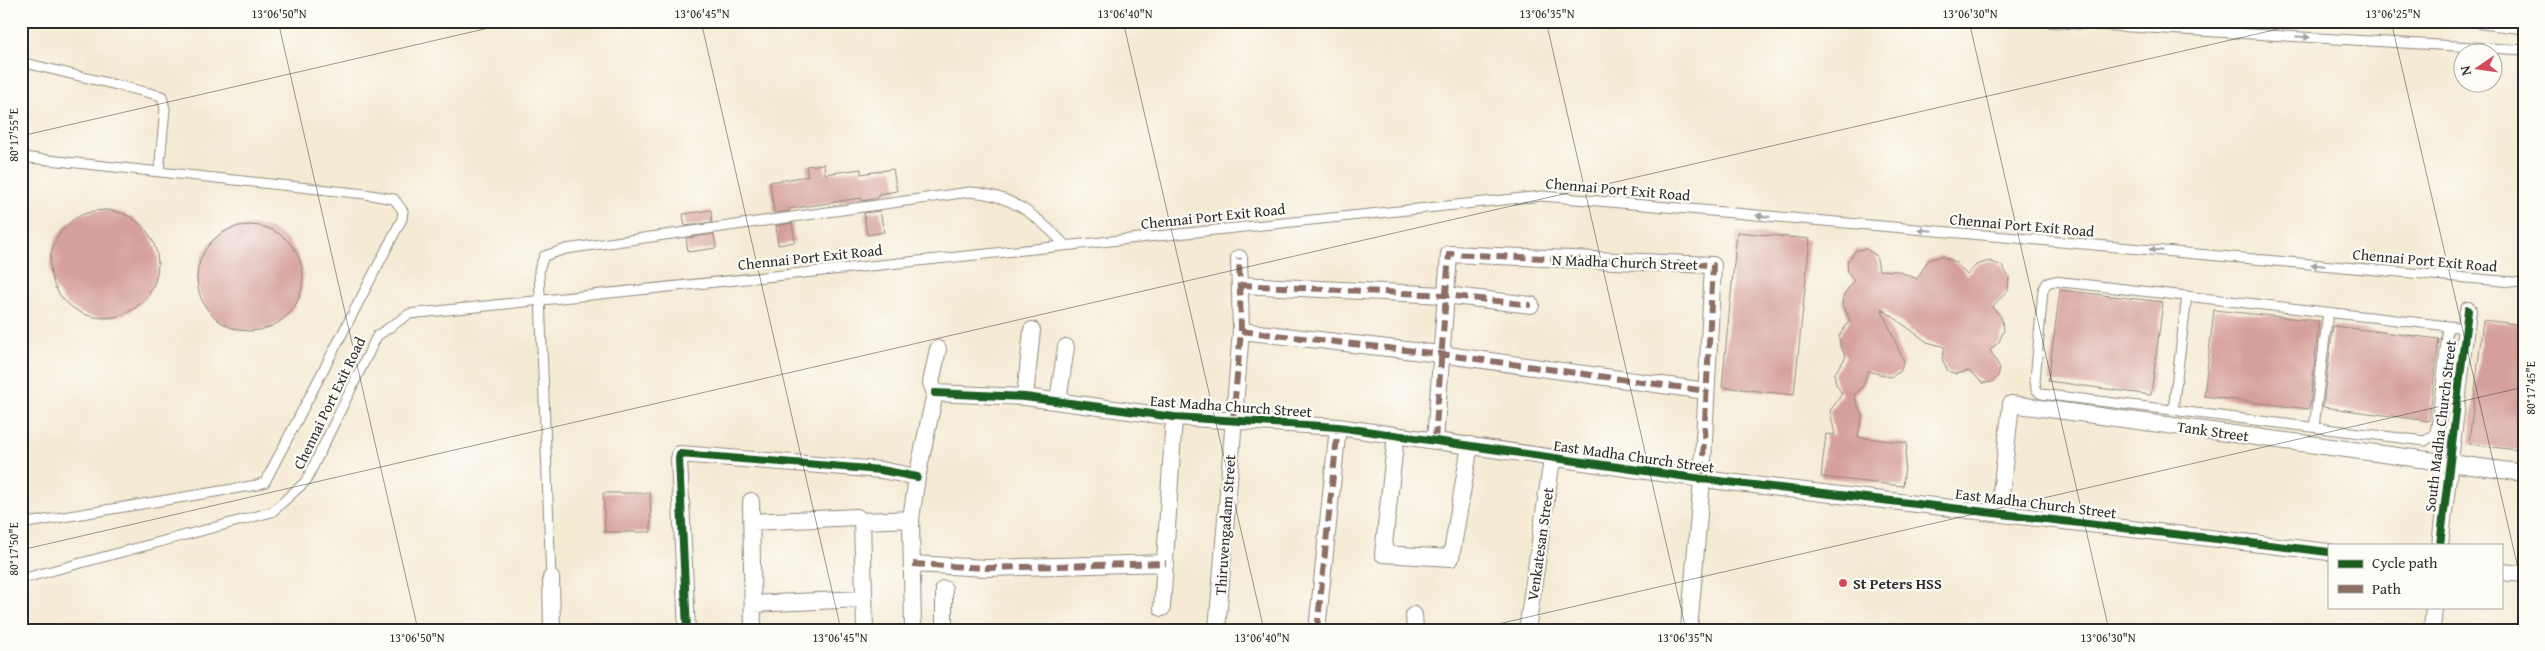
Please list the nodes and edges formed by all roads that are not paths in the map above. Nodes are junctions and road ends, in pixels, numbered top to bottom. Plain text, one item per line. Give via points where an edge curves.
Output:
1 (2027, 21) edge
2 (2476, 21) edge
3 (2524, 29) edge
4 (2524, 50) edge
5 (21, 62) edge
6 (21, 157) edge
7 (159, 172) junction
8 (1065, 245) junction
9 (1239, 258) dead end
10 (2524, 283) edge
11 (1240, 285) junction
12 (1445, 295) junction
13 (2187, 296) junction
14 (540, 299) junction
15 (1530, 305) dead end
16 (2468, 310) dead end
17 (2328, 312) junction
18 (2448, 326) junction
19 (2466, 328) junction
20 (1032, 330) dead end
21 (1240, 331) junction
22 (1066, 347) dead end
23 (938, 349) dead end
24 (1440, 354) junction
25 (1706, 391) junction
26 (935, 392) junction
27 (1025, 397) junction
28 (1058, 401) junction
29 (2173, 410) junction
30 (1174, 417) junction
31 (1233, 421) junction
32 (1338, 427) junction
33 (2314, 427) junction
34 (1396, 435) junction
35 (1435, 440) junction
36 (1470, 446) junction
37 (1552, 459) junction
38 (2449, 463) junction
39 (2524, 473) edge
40 (917, 477) junction
41 (1702, 479) junction
42 (752, 502) dead end
43 (1998, 512) junction
44 (911, 519) junction
45 (862, 521) junction
46 (752, 522) junction
47 (21, 524) edge
48 (2440, 544) edge
49 (2328, 552) edge
50 (1166, 563) junction
51 (912, 564) junction
52 (2502, 572) edge
53 (2524, 574) edge
54 (551, 578) joint
55 (21, 579) edge
56 (944, 588) dead end
57 (863, 599) junction
58 (753, 604) junction
59 (1162, 608) dead end
60 (2434, 608) edge
61 (552, 630) edge
62 (687, 630) edge
63 (753, 630) edge
64 (865, 630) edge
65 (913, 630) edge
66 (944, 630) edge
67 (1217, 630) edge
68 (1317, 630) edge
69 (1527, 630) edge
70 (1689, 630) edge
71 (2432, 630) edge

1 -> 4 lane
2 - 3 lane
5 - 7 lane via 162,96 165,109
6 - 7 lane
7 - 47 lane via 387,197 400,204 402,218 264,482
10 -> 8 lane, Chennai Port Exit Road via 1542,196
8 - 14 lane, Chennai Port Exit Road
8 - 14 lane via 1023,207 989,194 969,192 553,251 540,263
9 - 11 street, Thiruvengadam Street
11 - 12 street
11 - 21 street, Thiruvengadam Street
12 - 15 street
12 - 24 street, N Madha Church Street
12 - 25 street, N Madha Church Street via 1449,254 1713,266
13 - 17 lane
13 - 29 lane
13 - 29 lane via 2054,281 2043,290 2036,389 2042,394
14 - 54 lane
14 - 55 lane, Chennai Port Exit Road via 409,314 377,336 306,481 272,512
16 - 19 street, South Madha Church Street
17 - 18 lane
17 - 33 lane
18 - 19 lane
18 - 33 lane via 2436,427 2430,439 2425,441
19 - 38 street, South Madha Church Street
20 - 27 street
21 - 24 street
21 - 31 street, Thiruvengadam Street
22 - 28 street
23 - 26 street via 931,383
24 - 25 street
24 - 35 street, N Madha Church Street
25 - 41 street, N Madha Church Street
26 - 27 street, East Madha Church Street
26 - 40 street
27 - 28 street, East Madha Church Street
28 - 30 street, East Madha Church Street
29 - 33 lane
30 - 31 street, East Madha Church Street
30 - 50 street
31 - 32 street, East Madha Church Street
31 - 67 street, Thiruvengadam Street
32 - 34 street, East Madha Church Street
32 - 68 street
34 - 35 street, East Madha Church Street
34 - 36 street via 1383,554 1450,558
35 - 36 street, East Madha Church Street
36 - 37 street, East Madha Church Street
37 - 41 street, East Madha Church Street
37 - 69 street, Venkatesan Street
38 - 39 street, Tank Street
38 - 43 street, Tank Street via 2011,404
38 - 48 street, South Madha Church Street
40 - 44 street
40 - 62 street via 881,470 680,454
41 - 43 street, East Madha Church Street
41 - 70 street, N Madha Church Street
42 - 46 street
43 - 49 street, East Madha Church Street
44 - 45 street
44 - 51 street
45 - 46 street via 857,516
45 - 57 street
46 - 58 street
50 - 51 street via 986,568
50 - 59 street
51 - 65 street
52 - 53 street
54 - 61 street
56 - 66 street
57 - 58 street
57 - 64 street
58 - 63 street
60 - 71 street

